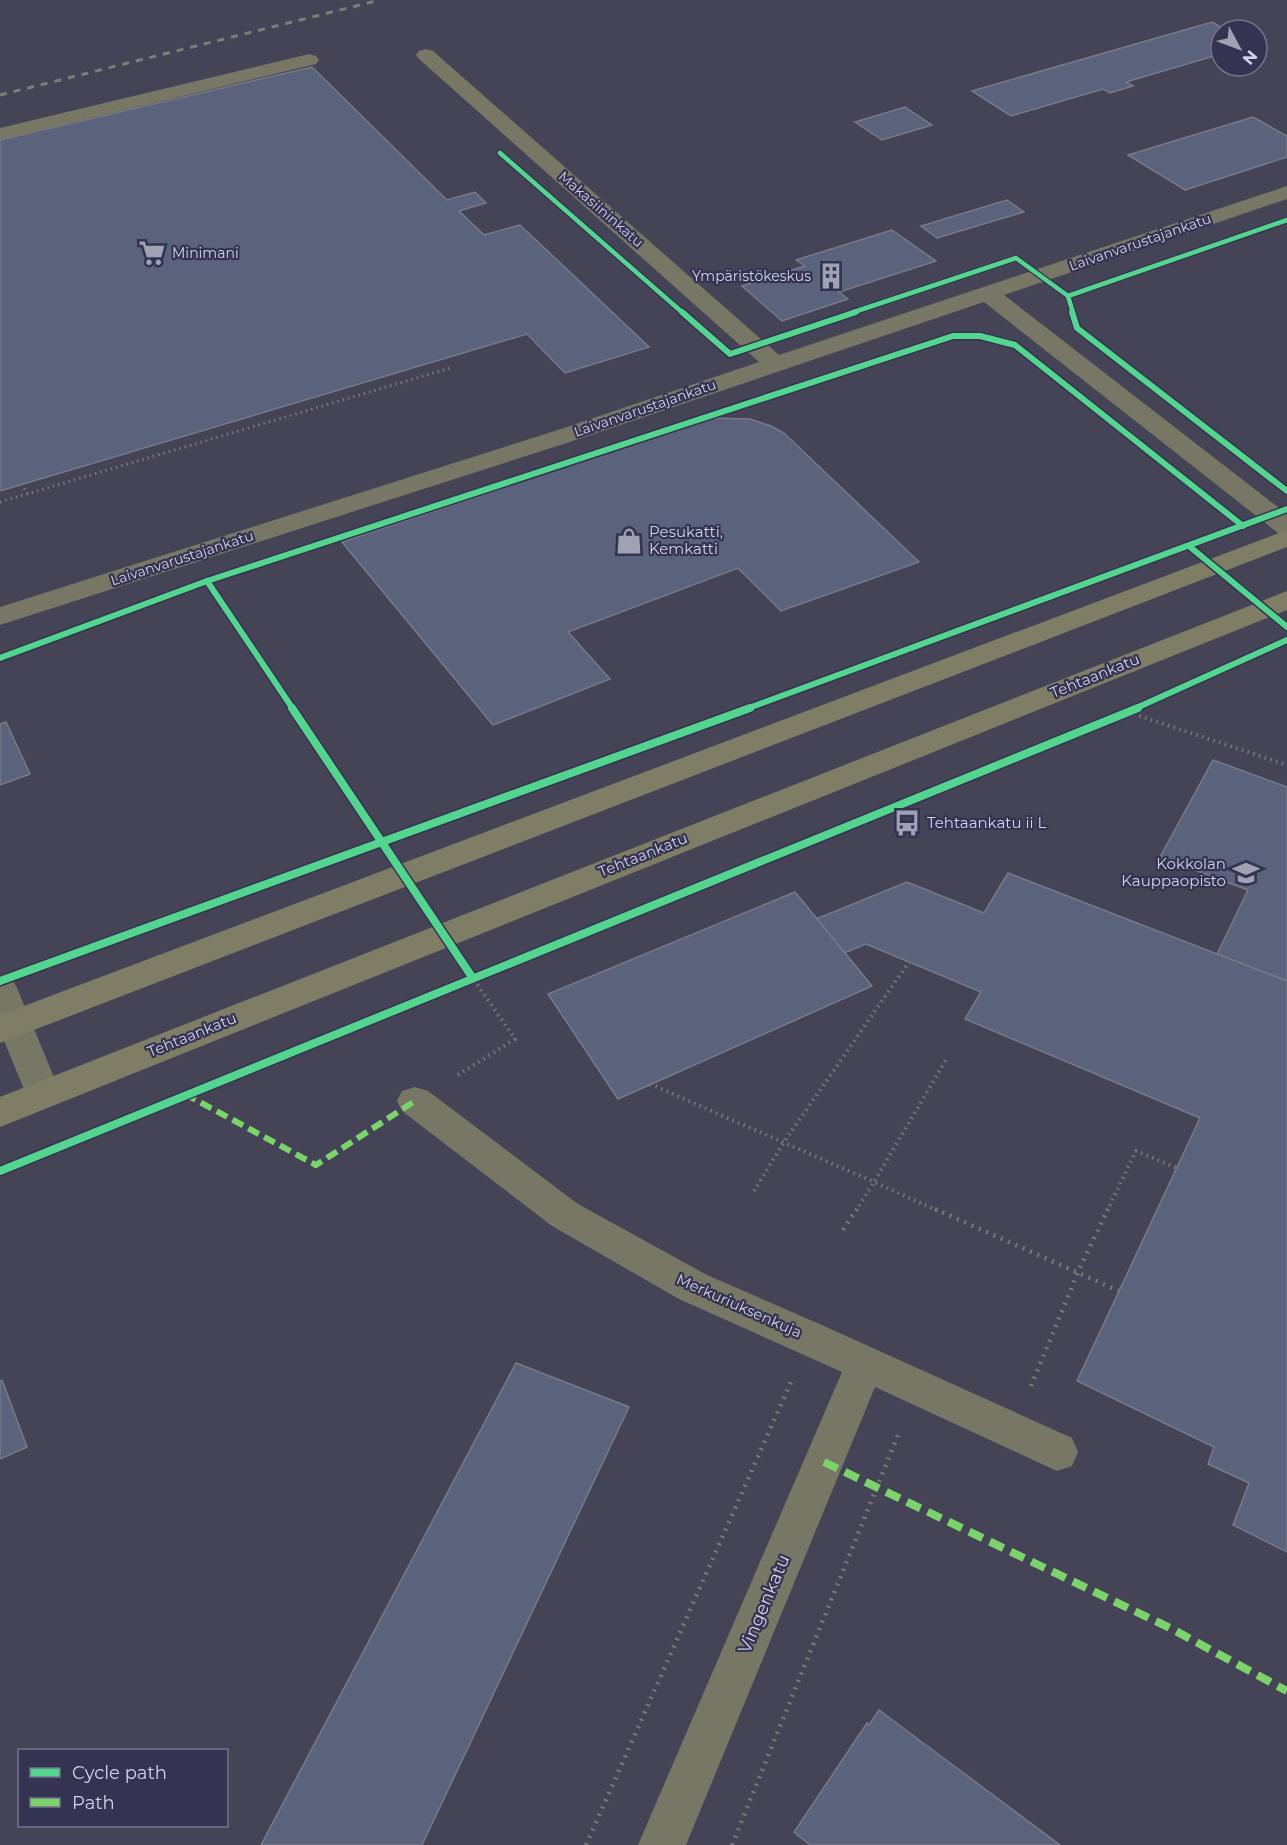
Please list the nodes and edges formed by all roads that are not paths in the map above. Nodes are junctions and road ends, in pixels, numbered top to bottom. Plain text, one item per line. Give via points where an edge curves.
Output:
1 (426, 55) dead end
2 (309, 60) dead end
3 (0, 134) edge
4 (1287, 192) edge
5 (986, 292) junction
6 (775, 364) junction
7 (1287, 527) edge
8 (1287, 538) edge
9 (1287, 600) edge
10 (0, 616) edge
11 (0, 988) edge
12 (7, 1026) edge
13 (43, 1094) junction
14 (415, 1101) road end
15 (0, 1112) edge
16 (865, 1364) junction
17 (1057, 1452) dead end
18 (662, 1845) edge

1 - 6 street, Makasiininkatu
2 - 3 street
4 - 5 street, Laivanvarustajankatu
5 - 6 street, Laivanvarustajankatu
5 - 7 street
6 - 10 street, Laivanvarustajankatu
8 - 12 main road
9 - 13 main road, Tehtaankatu
11 - 12 street
12 - 13 street
13 - 15 main road, Tehtaankatu
14 - 16 street, Merkuriuksenkuja via 565,1215 693,1287
16 - 17 street, Merkuriuksenkuja
16 - 18 street, Vingenkatu

